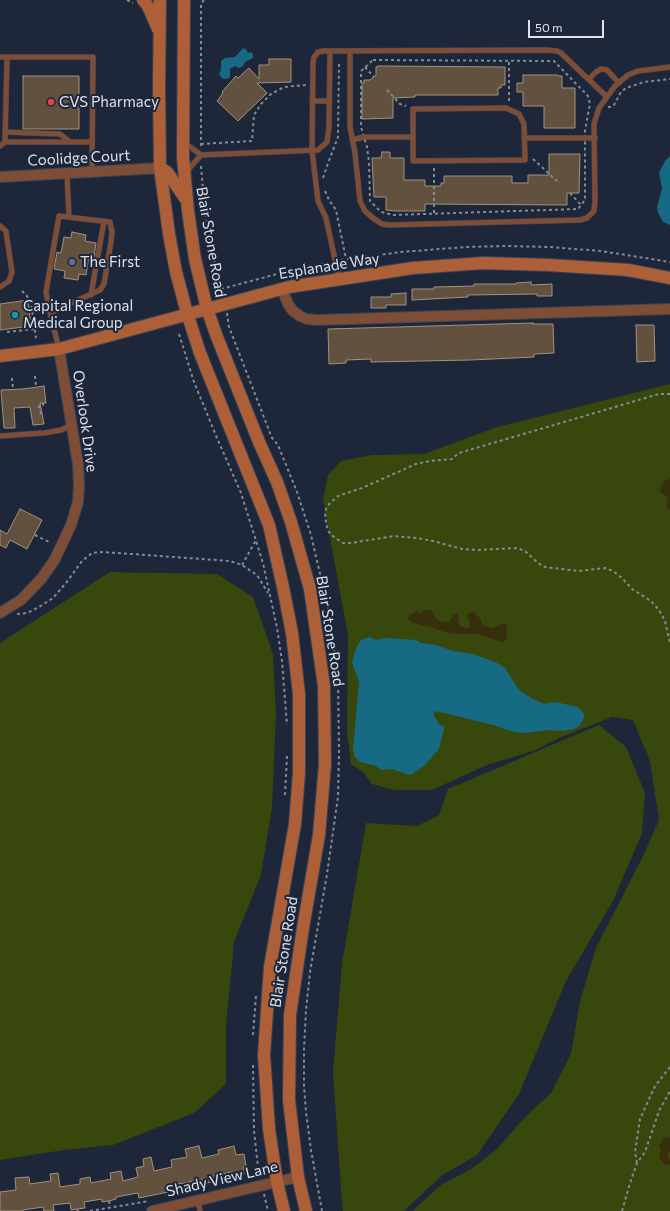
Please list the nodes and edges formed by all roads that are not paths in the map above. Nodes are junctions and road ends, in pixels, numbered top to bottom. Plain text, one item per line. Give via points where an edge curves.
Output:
1 (143, 0) edge
2 (160, 0) edge
3 (184, 0) edge
4 (160, 34) junction
5 (330, 50) junction
6 (350, 50) junction
7 (0, 57) edge
8 (6, 57) junction
9 (670, 67) edge
10 (588, 79) junction
11 (618, 83) junction
12 (607, 97) junction
13 (312, 101) junction
14 (329, 101) junction
15 (5, 132) junction
16 (413, 137) junction
17 (524, 138) junction
18 (595, 138) junction
19 (352, 140) junction
20 (70, 142) junction
21 (92, 142) junction
22 (182, 142) junction
23 (2, 144) edge
24 (312, 150) junction
25 (201, 155) junction
26 (160, 168) junction
27 (92, 172) junction
28 (67, 174) junction
29 (184, 174) junction
30 (0, 177) edge
31 (186, 200) junction
32 (70, 218) junction
33 (104, 221) junction
34 (0, 226) edge
35 (670, 278) edge
36 (340, 280) junction
37 (0, 287) edge
38 (282, 288) junction
39 (91, 295) junction
40 (207, 309) junction
41 (670, 309) edge
42 (50, 313) junction
43 (187, 314) junction
44 (59, 349) junction
45 (0, 356) edge
46 (72, 425) junction
47 (0, 436) edge
48 (0, 613) edge
49 (298, 1177) junction
50 (277, 1182) junction
51 (199, 1206) edge
52 (152, 1211) edge
53 (284, 1211) edge
54 (306, 1211) edge

1 - 4 street
2 - 4 street, Blair Stone Road
3 - 22 street, Blair Stone Road
4 - 26 street, Blair Stone Road
5 - 6 lane
5 - 13 lane via 318,52 314,57
5 - 14 lane
6 - 10 lane via 557,51
6 - 19 lane
7 - 8 lane
8 - 15 lane
8 - 21 lane via 92,57
9 - 11 lane via 638,71
10 - 11 lane via 601,69 607,70
10 - 12 lane
11 - 12 lane
12 - 18 lane via 599,108 594,124
13 - 14 lane
13 - 24 lane
14 - 24 lane via 327,142 318,150
15 - 20 lane via 60,134
15 - 23 lane
16 - 17 lane via 413,161 525,160
16 - 17 lane via 413,109 506,108 519,114 524,124
16 - 19 lane via 364,137
17 - 18 lane
18 - 19 lane via 595,202 594,211 587,218 389,225 373,218 365,211 360,201
20 - 21 lane
20 - 23 lane
21 - 27 lane
22 - 25 lane
22 - 29 street, Blair Stone Road
24 - 25 lane
24 - 36 lane via 318,201 326,218
25 - 29 lane
26 - 27 street, Coolidge Court
26 - 31 street via 167,172
26 - 43 street, Blair Stone Road via 176,272
27 - 28 street, Coolidge Court
28 - 30 street, Coolidge Court
28 - 32 lane
29 - 31 street, Blair Stone Road
31 - 40 street, Blair Stone Road via 195,259
32 - 33 lane
32 - 42 lane via 59,216 46,292
33 - 39 lane
33 - 39 lane via 110,222 112,232 104,284
34 - 37 lane via 6,231 12,272 8,281
35 - 36 street, Esplanade Way via 628,270 484,263 413,268
36 - 38 street, Esplanade Way
38 - 40 street, Esplanade Way
38 - 41 street via 293,311 306,319 317,320
39 - 42 lane
40 - 43 street, Esplanade Way
40 - 49 street, Blair Stone Road via 291,522 310,590 324,686 325,764 320,835 290,1015 289,1100
42 - 44 lane
43 - 44 street, Esplanade Way
43 - 50 street, Blair Stone Road via 200,353 269,525 292,633 299,694 300,774 296,816 270,967 264,1055 269,1129
44 - 45 street, Esplanade Way
44 - 46 street, Overlook Drive
46 - 47 lane via 44,433
46 - 48 street, Overlook Drive via 79,486 72,525 56,559 42,578 21,600
49 - 50 street, Shady View Lane
49 - 54 street, Blair Stone Road
50 - 51 street, Shady View Lane
50 - 53 street, Blair Stone Road
51 - 52 street, Shady View Lane

